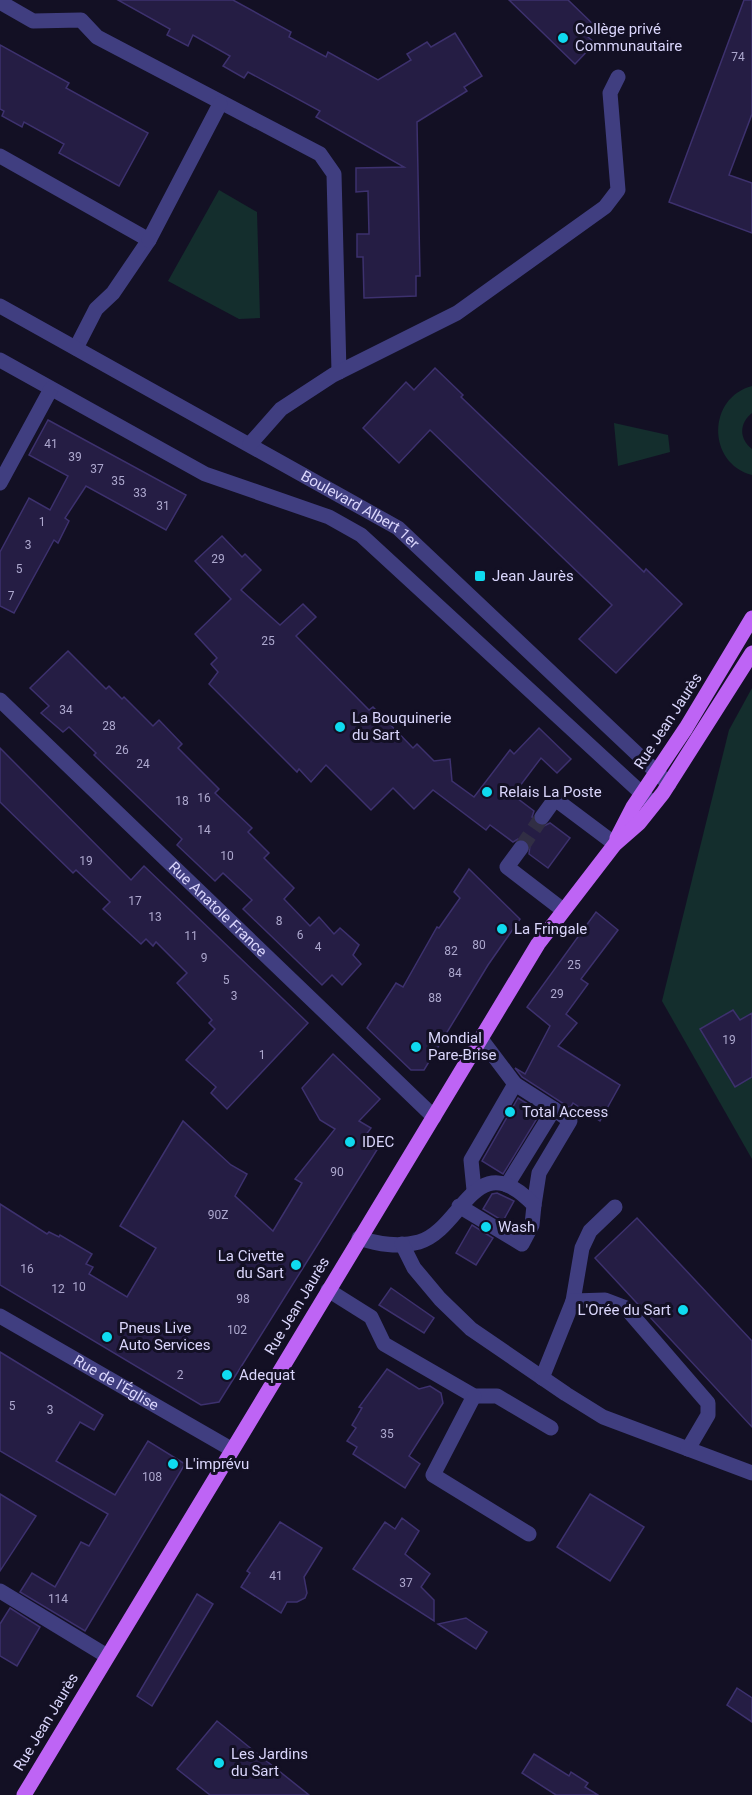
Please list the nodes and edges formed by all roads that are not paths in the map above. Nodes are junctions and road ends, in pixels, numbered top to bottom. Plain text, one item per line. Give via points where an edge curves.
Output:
1 (0, 2) edge
2 (618, 78) dead end
3 (220, 104) junction
4 (0, 156) edge
5 (149, 240) junction
6 (0, 306) edge
7 (76, 348) junction
8 (0, 360) edge
9 (339, 372) junction
10 (51, 389) junction
11 (250, 444) junction
12 (0, 483) edge
13 (752, 618) edge
14 (752, 653) edge
15 (0, 700) edge
16 (656, 772) junction
17 (669, 784) junction
18 (642, 794) junction
19 (654, 805) junction
20 (542, 818) tunnel mouth
21 (615, 844) junction
22 (521, 848) tunnel mouth
23 (563, 910) junction
24 (481, 1039) junction
25 (515, 1084) junction
26 (554, 1109) junction
27 (434, 1117) junction
28 (507, 1185) junction
29 (474, 1190) junction
30 (534, 1205) junction
31 (459, 1206) junction
32 (615, 1207) dead end
33 (359, 1238) junction
34 (402, 1244) junction
35 (328, 1290) junction
36 (573, 1301) junction
37 (0, 1316) edge
38 (542, 1377) junction
39 (474, 1396) junction
40 (551, 1428) dead end
41 (231, 1449) junction
42 (688, 1449) junction
43 (752, 1473) edge
44 (529, 1534) dead end
45 (0, 1591) edge
46 (107, 1656) junction
47 (24, 1795) edge

1 - 3 street via 33,21 81,20 97,37
2 - 9 street via 610,93 618,190 605,207 457,313
3 - 5 street
3 - 9 street via 320,154 334,174
4 - 5 street
5 - 7 street via 113,293 96,309
6 - 7 street, Boulevard Albert 1er
7 - 11 street, Boulevard Albert 1er
8 - 10 street, Boulevard Albert 1er
9 - 11 street via 281,409
10 - 12 street
10 - 18 street, Boulevard Albert 1er via 205,474 329,517 361,535
11 - 16 street, Boulevard Albert 1er via 398,528
13 - 16 main road, Rue Jean Jaurès
14 - 17 main road, Rue Jean Jaurès
15 - 27 street, Rue Anatole France
16 - 17 street, Boulevard Albert 1er
16 - 18 main road, Rue Jean Jaurès
17 - 19 main road, Rue Jean Jaurès
18 - 19 street, Boulevard Albert 1er
18 - 21 main road, Rue Jean Jaurès
19 - 21 main road, Rue Jean Jaurès
20 - 21 street via 555,799
21 - 23 main road, Rue Jean Jaurès
22 - 23 street via 507,867
23 - 24 main road, Rue Jean Jaurès
24 - 25 street
24 - 27 main road, Rue Jean Jaurès
25 - 26 street
25 - 29 street via 471,1160
26 - 28 street
26 - 30 street via 570,1120 539,1173
27 - 33 main road, Rue Jean Jaurès
28 - 29 street via 499,1183
28 - 30 street via 520,1190
29 - 31 street
30 - 31 street via 532,1225 522,1244
31 - 34 street via 437,1232 419,1242
32 - 36 street via 590,1231 582,1248
33 - 34 street via 384,1246
33 - 35 main road, Rue Jean Jaurès
34 - 38 street via 414,1268 471,1329
35 - 39 street via 371,1317 384,1344
35 - 41 main road, Rue Jean Jaurès
36 - 38 street
36 - 42 street via 605,1300 626,1308 708,1403 708,1415
37 - 41 street, Rue de l'Église
38 - 42 street via 603,1417
39 - 40 street via 497,1396
39 - 44 street via 433,1476
41 - 46 main road, Rue Jean Jaurès
42 - 43 street
45 - 46 street
46 - 47 main road, Rue Jean Jaurès

